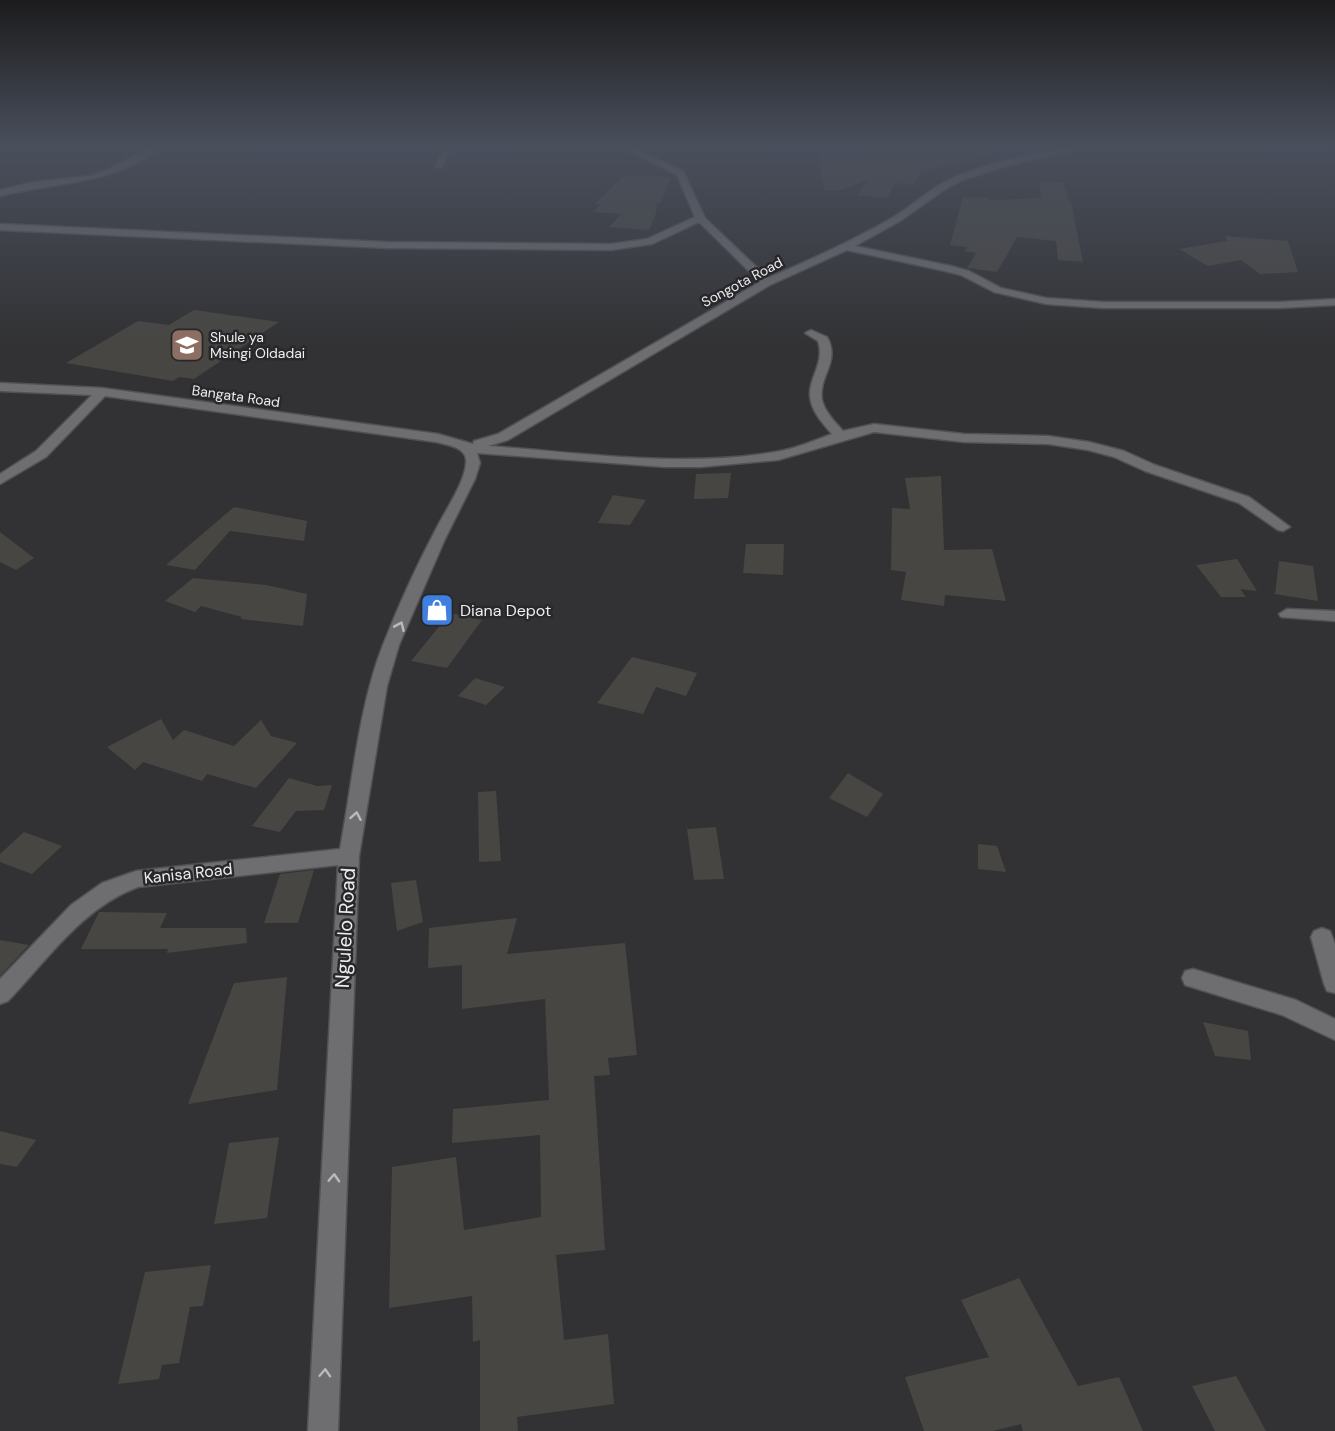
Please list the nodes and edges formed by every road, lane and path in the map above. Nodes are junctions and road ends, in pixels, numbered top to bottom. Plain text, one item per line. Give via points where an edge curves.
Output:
1 (698, 213) edge
2 (906, 213) edge
3 (700, 218) junction
4 (0, 227) edge
5 (846, 247) junction
6 (766, 283) junction
7 (1335, 302) edge
8 (811, 333) dead end
9 (0, 387) edge
10 (102, 392) junction
11 (840, 436) junction
12 (458, 446) junction
13 (0, 480) edge
14 (1283, 527) dead end
15 (1287, 614) dead end
16 (1335, 616) edge
17 (349, 856) junction
18 (1322, 937) dead end
19 (1193, 978) dead end
20 (1335, 984) edge
21 (0, 994) edge
22 (1335, 1030) edge
23 (323, 1431) edge

1 - 3 street
2 - 5 street, Songota Road
3 - 4 street via 649,242 611,247 387,245
3 - 6 street
5 - 6 street, Songota Road
5 - 7 street via 947,268 1004,292 1046,302 1102,306
6 - 12 street, Songota Road via 503,437
8 - 11 street via 823,339 828,354 816,398 818,406
9 - 10 street, Bangata Road
10 - 12 street, Bangata Road via 438,438
10 - 13 street via 41,454
11 - 12 street via 778,456 700,463
11 - 14 street via 890,428 943,437 1047,440 1089,446 1244,500
17 -> 12 street, Ngulelo Road via 378,686 396,635 473,463 472,455
15 - 16 street
17 - 21 street, Kanisa Road via 136,879 109,889 79,911
23 -> 17 street, Ngulelo Road
18 - 20 street
19 - 22 street via 1288,1007

